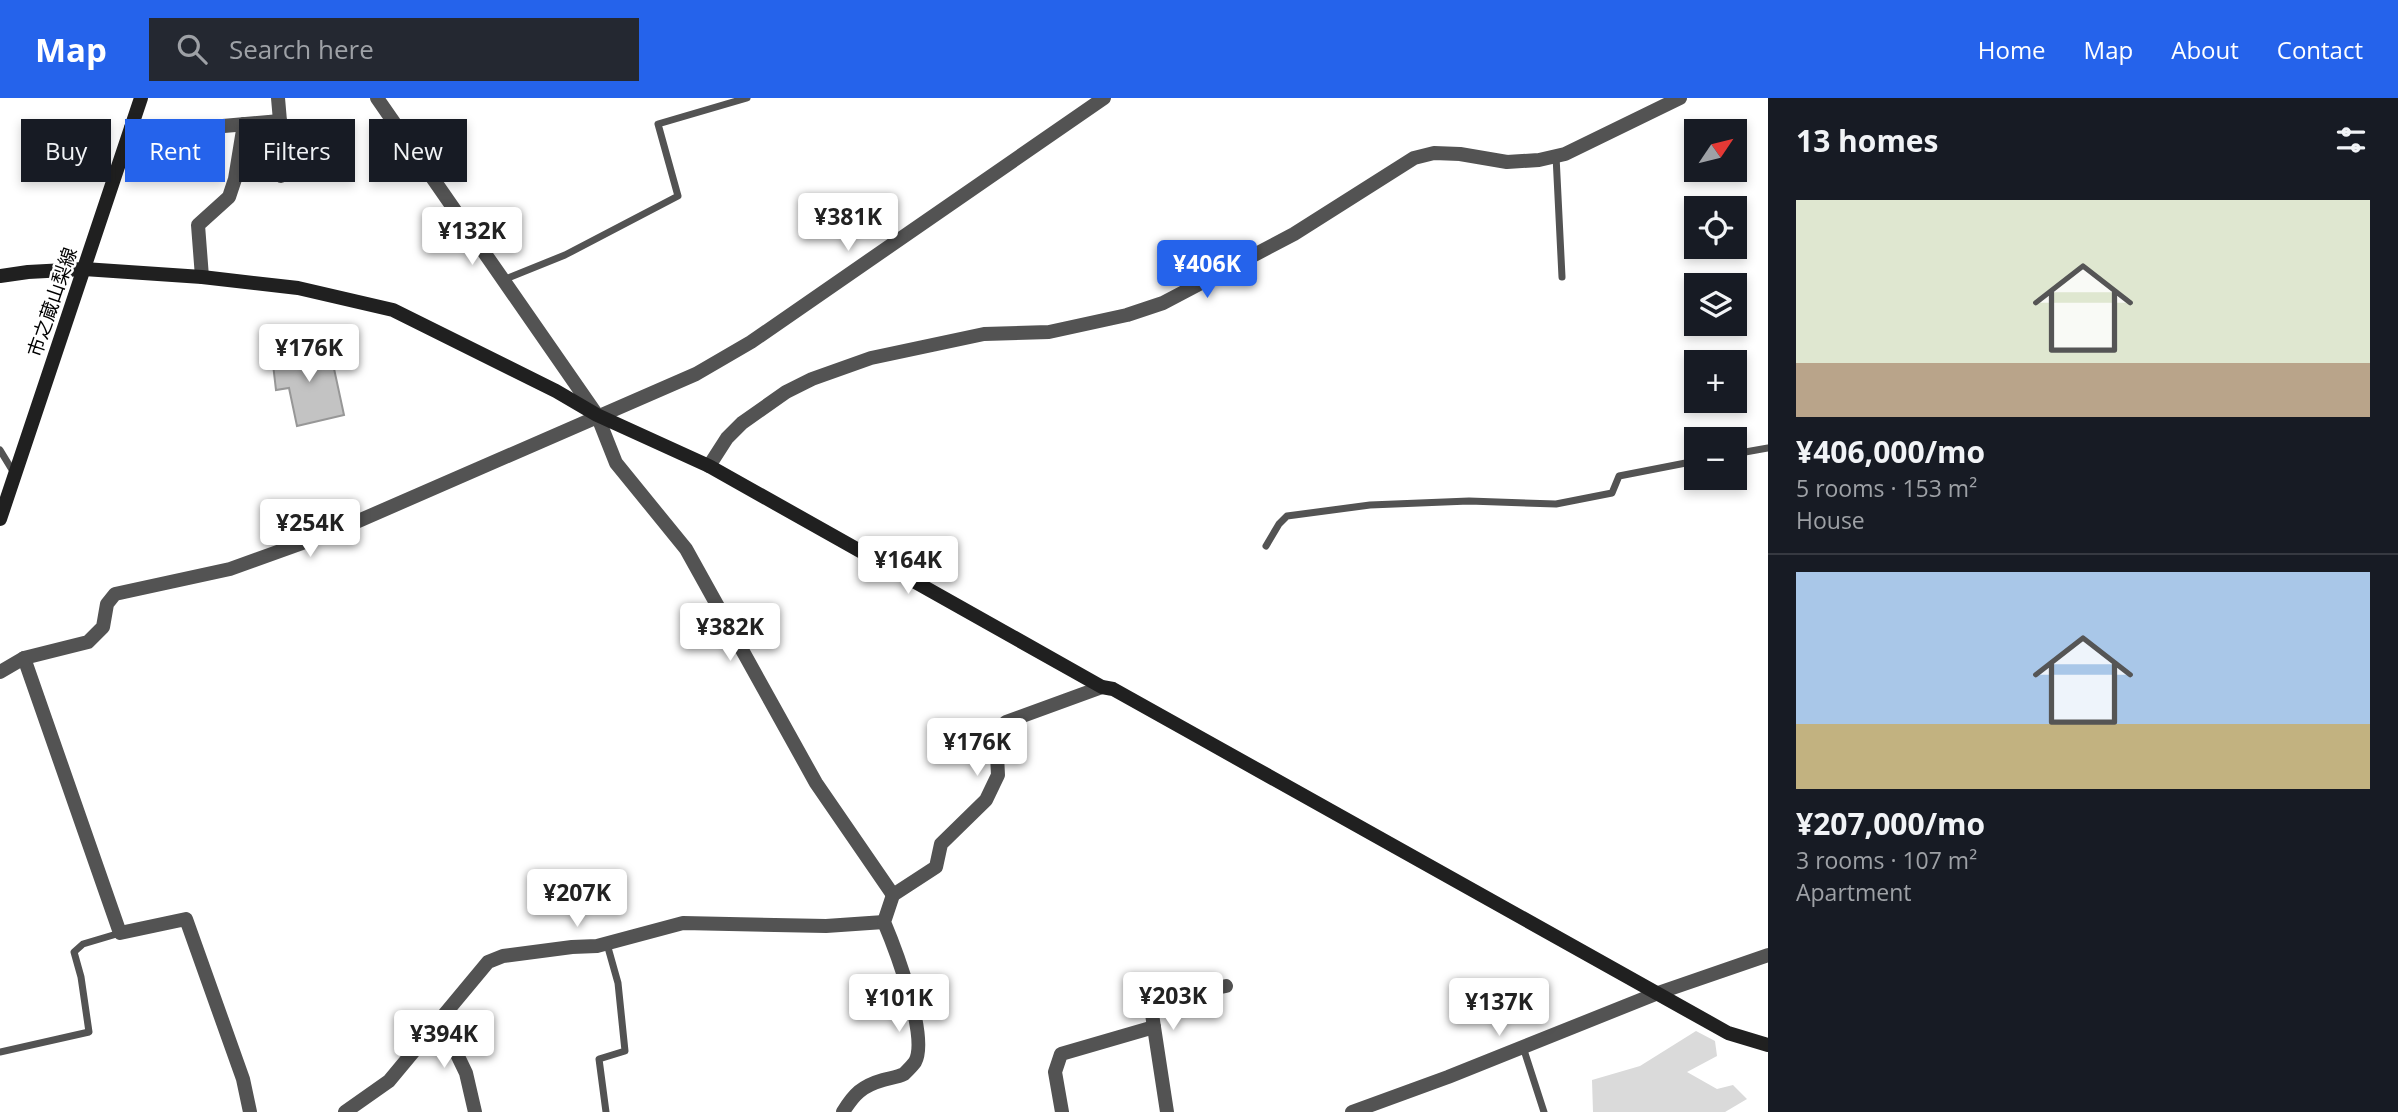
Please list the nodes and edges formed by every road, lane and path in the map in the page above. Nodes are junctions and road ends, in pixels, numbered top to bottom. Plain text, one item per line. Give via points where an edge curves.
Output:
1 (141, 98) edge
2 (278, 98) edge
3 (377, 98) edge
4 (747, 98) edge
5 (1104, 98) edge
6 (1680, 98) edge
7 (1661, 102) edge
8 (134, 119) edge
9 (280, 119) edge
10 (125, 146) edge
11 (239, 154) edge
12 (1556, 156) junction
13 (84, 270) junction
14 (0, 276) edge
15 (202, 277) junction
16 (1562, 277) dead end
17 (502, 280) junction
18 (597, 415) junction
19 (1768, 448) edge
20 (0, 450) edge
21 (1747, 452) edge
22 (1684, 463) edge
23 (709, 466) junction
24 (15, 475) junction
25 (0, 519) edge
26 (1266, 546) dead end
27 (24, 658) junction
28 (0, 672) edge
29 (1102, 687) junction
30 (893, 895) junction
31 (884, 922) junction
32 (120, 933) junction
33 (607, 944) junction
34 (1768, 956) edge
35 (1226, 986) dead end
36 (1658, 993) junction
37 (440, 1018) junction
38 (1154, 1027) junction
39 (1768, 1045) edge
40 (1523, 1047) junction
41 (0, 1052) edge
42 (250, 1112) edge
43 (345, 1112) edge
44 (475, 1112) edge
45 (606, 1112) edge
46 (843, 1112) edge
47 (1062, 1112) edge
48 (1167, 1112) edge
49 (1352, 1112) edge
50 (1544, 1112) edge

1 - 8 street, 市之蔵山梨線
2 - 9 street
3 - 17 street
4 - 17 lane via 658,124 678,196 565,255
5 - 18 street via 751,342 696,374
6 - 7 street
7 - 12 street
10 - 13 street, 市之蔵山梨線
11 - 15 street via 229,197 198,225
12 - 16 lane
12 - 23 street via 1507,162 1447,153 1414,158 1294,234 1163,303 1049,332 984,334 896,352 812,379 742,423
13 - 14 street
13 - 15 street
13 - 24 street, 市之蔵山梨線
15 - 18 street via 298,288 393,310
17 - 18 street
18 - 23 street
18 - 27 street via 333,531 230,569 116,594 107,604 103,627 88,642
18 - 30 street via 616,463 686,549 816,783
19 - 21 lane
20 - 24 lane
22 - 26 lane via 1619,476 1612,493 1556,504 1370,505 1287,516
23 - 29 street
24 - 25 street, 市之蔵山梨線
27 - 28 street
27 - 32 street
29 - 30 street via 1006,722 996,735 998,775 986,800 941,844 936,867
29 - 36 street
30 - 31 street
31 - 33 street via 826,926 683,923
31 - 46 street via 910,992 919,1048 915,1062 903,1075 856,1092
32 - 41 lane via 83,944 74,952 89,1032
32 - 42 street via 186,919 243,1079
33 - 37 street via 503,956 488,962
33 - 45 lane via 618,983 625,1051 599,1059
34 - 36 street
35 - 38 street via 1150,1001
36 - 39 street via 1728,1033
36 - 40 street
37 - 43 street via 389,1081
37 - 44 street via 466,1073
38 - 47 street via 1062,1054 1055,1072
38 - 48 street
40 - 49 street
40 - 50 lane

